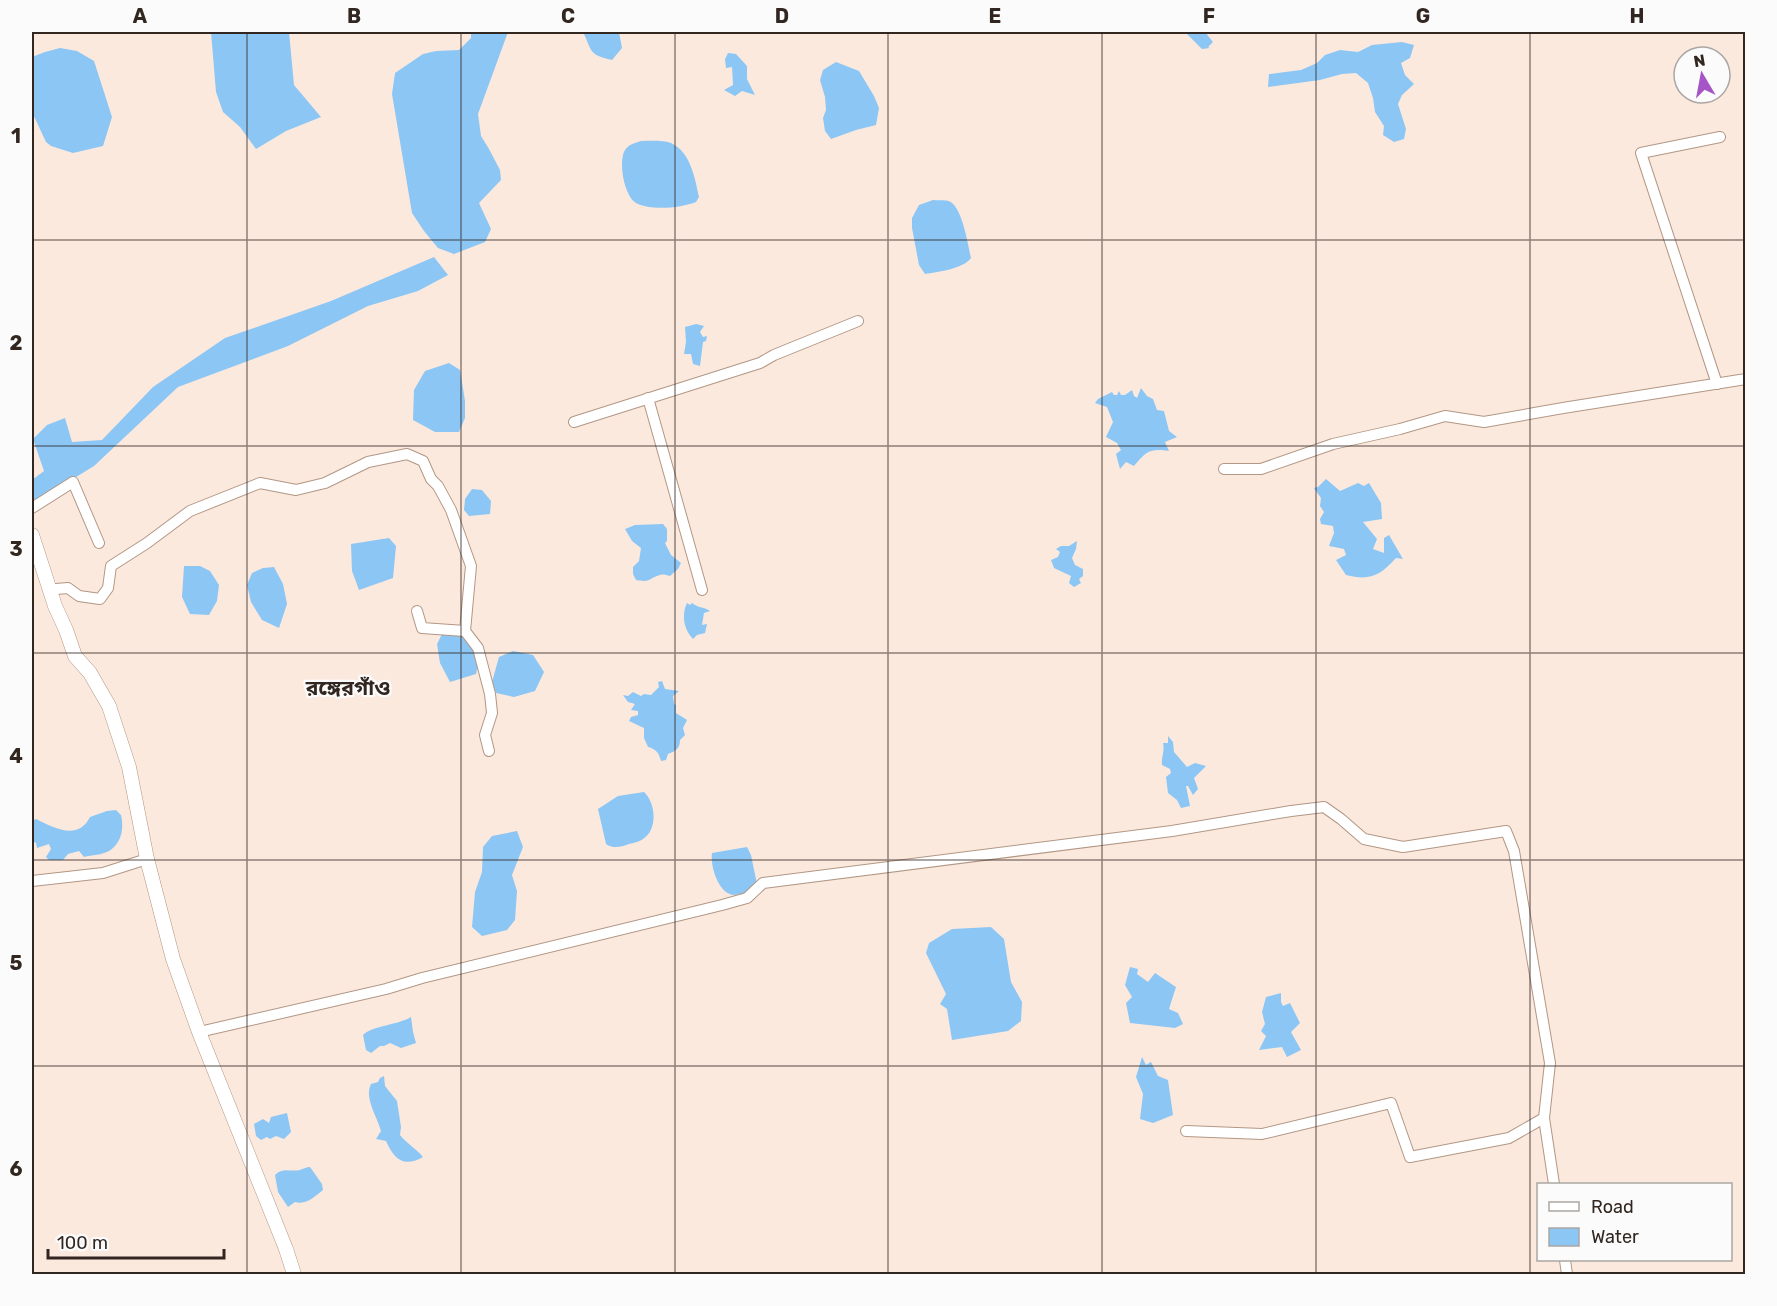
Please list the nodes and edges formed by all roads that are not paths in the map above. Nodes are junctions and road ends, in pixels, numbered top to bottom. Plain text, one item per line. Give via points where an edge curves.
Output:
1 (1720, 137) dead end
2 (858, 321) dead end
3 (1746, 379) edge
4 (1717, 384) junction
5 (648, 398) junction
6 (574, 422) dead end
7 (1224, 469) dead end
8 (32, 508) edge
9 (32, 535) edge
10 (99, 543) dead end
11 (702, 590) dead end
12 (51, 594) junction
13 (417, 611) dead end
14 (465, 631) junction
15 (489, 751) dead end
16 (147, 859) junction
17 (32, 881) edge
18 (199, 1032) junction
19 (1544, 1118) junction
20 (1186, 1131) dead end
21 (1554, 1183) edge
22 (294, 1275) edge

1 - 4 street via 1641,153
2 - 5 street via 760,363
3 - 4 street
4 - 7 street via 1484,422 1445,416 1334,444 1262,469
5 - 6 street
5 - 11 street
8 - 10 street via 73,482
9 - 12 street
12 - 14 street via 68,588 79,596 100,599 108,588 111,566 190,511 260,483 296,490 325,483 368,462 407,453 423,461 438,486 471,566
12 - 16 street via 75,656 109,706 129,767
13 - 14 street via 422,628
14 - 15 street via 478,648 490,694 492,713 485,735
16 - 17 street via 103,873
16 - 18 street via 173,959
18 - 19 street via 723,905 747,898 763,883 1172,831 1324,807 1364,839 1403,847 1506,831 1509,835 1550,1063
18 - 22 street
19 - 20 street via 1509,1138 1410,1157 1391,1103 1262,1134
19 - 21 street

